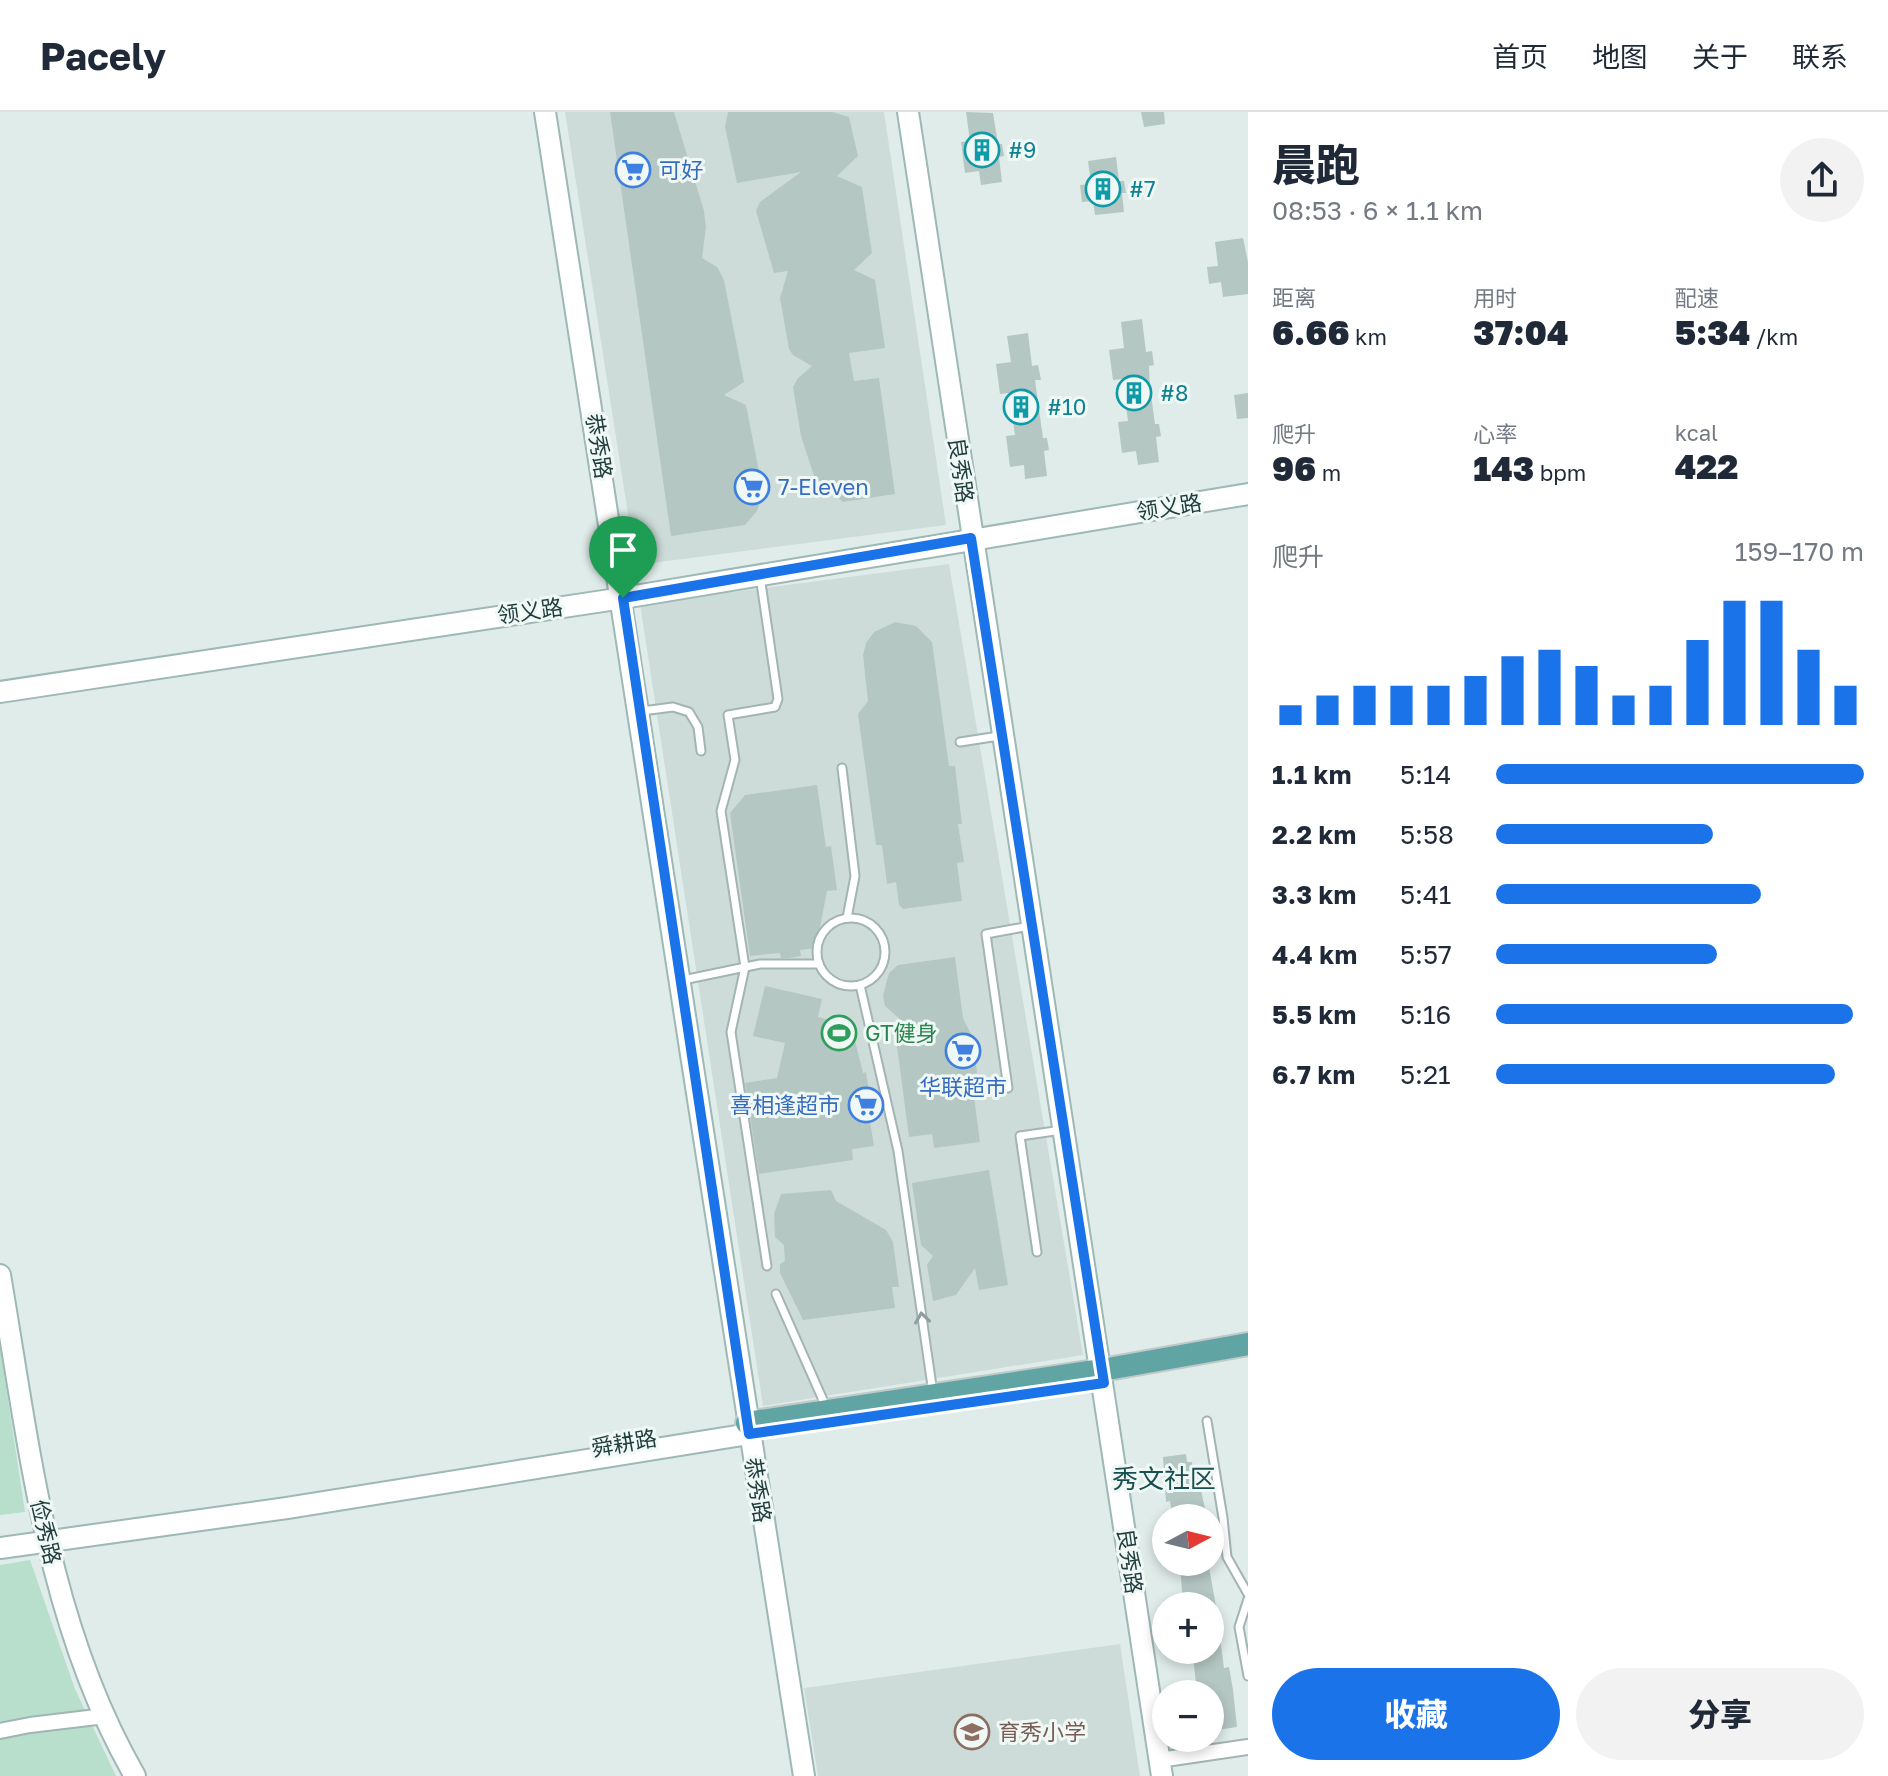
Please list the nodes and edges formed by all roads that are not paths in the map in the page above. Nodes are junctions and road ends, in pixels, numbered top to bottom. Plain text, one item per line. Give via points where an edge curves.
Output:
1 (545, 112) edge
2 (908, 112) edge
3 (1248, 494) edge
4 (971, 538) junction
5 (760, 574) junction
6 (623, 598) junction
7 (0, 692) edge
8 (640, 712) junction
9 (1002, 736) junction
10 (960, 742) dead end
11 (701, 751) dead end
12 (842, 768) dead end
13 (847, 918) junction
14 (1032, 926) junction
15 (819, 964) junction
16 (745, 967) junction
17 (681, 980) junction
18 (860, 985) junction
19 (1008, 1088) dead end
20 (1064, 1129) junction
21 (1037, 1252) dead end
22 (767, 1266) dead end
23 (0, 1275) edge
24 (776, 1294) dead end
25 (1248, 1344) edge
26 (1248, 1359) edge
27 (1103, 1377) junction
28 (933, 1395) junction
29 (828, 1411) junction
30 (1207, 1421) dead end
31 (748, 1428) junction
32 (46, 1536) junction
33 (0, 1537) edge
34 (0, 1548) edge
35 (1248, 1596) edge
36 (1248, 1676) edge
37 (105, 1716) junction
38 (0, 1731) edge
39 (1248, 1747) edge
40 (1160, 1768) edge
41 (135, 1776) edge
42 (804, 1776) edge

1 - 6 street, 恭秀路
2 - 4 street, 良秀路
3 - 4 street, 领义路
4 - 5 street, 领义路
4 - 9 street, 良秀路
5 - 6 street, 领义路
5 - 16 lane via 778,699 775,707 728,715 735,760 721,811
6 - 7 street, 领义路
6 - 8 street, 恭秀路
8 - 11 lane via 673,707 689,712 698,727
8 - 17 street, 恭秀路
9 - 10 lane
9 - 14 street, 良秀路
12 - 13 lane via 855,876
13 - 15 lane via 820,937
13 - 18 lane via 868,923 883,940 879,972
14 - 19 lane via 986,934
14 - 20 street, 良秀路
15 - 16 lane
15 - 18 lane via 838,984
16 - 17 lane
16 - 22 lane via 731,1032
17 - 31 street, 恭秀路
28 -> 18 lane via 898,1151
20 - 21 lane via 1020,1136
20 - 27 street, 良秀路
23 - 32 street, 俭秀路
24 - 29 lane
25 - 27 main road, 舜耕路
26 - 27 main road, 舜耕路
27 - 28 main road, 舜耕路
27 - 31 main road, 舜耕路
27 - 40 street, 良秀路
28 - 29 main road, 舜耕路
29 - 31 main road, 舜耕路
30 - 35 lane via 1227,1557
31 - 32 street, 舜耕路 via 287,1508
31 - 42 street, 恭秀路
32 - 33 street, 舜耕路
32 - 34 street, 舜耕路
32 - 37 street, 俭秀路 via 72,1633
35 - 36 lane via 1239,1627
37 - 38 street
37 - 41 street, 俭秀路
39 - 40 street

